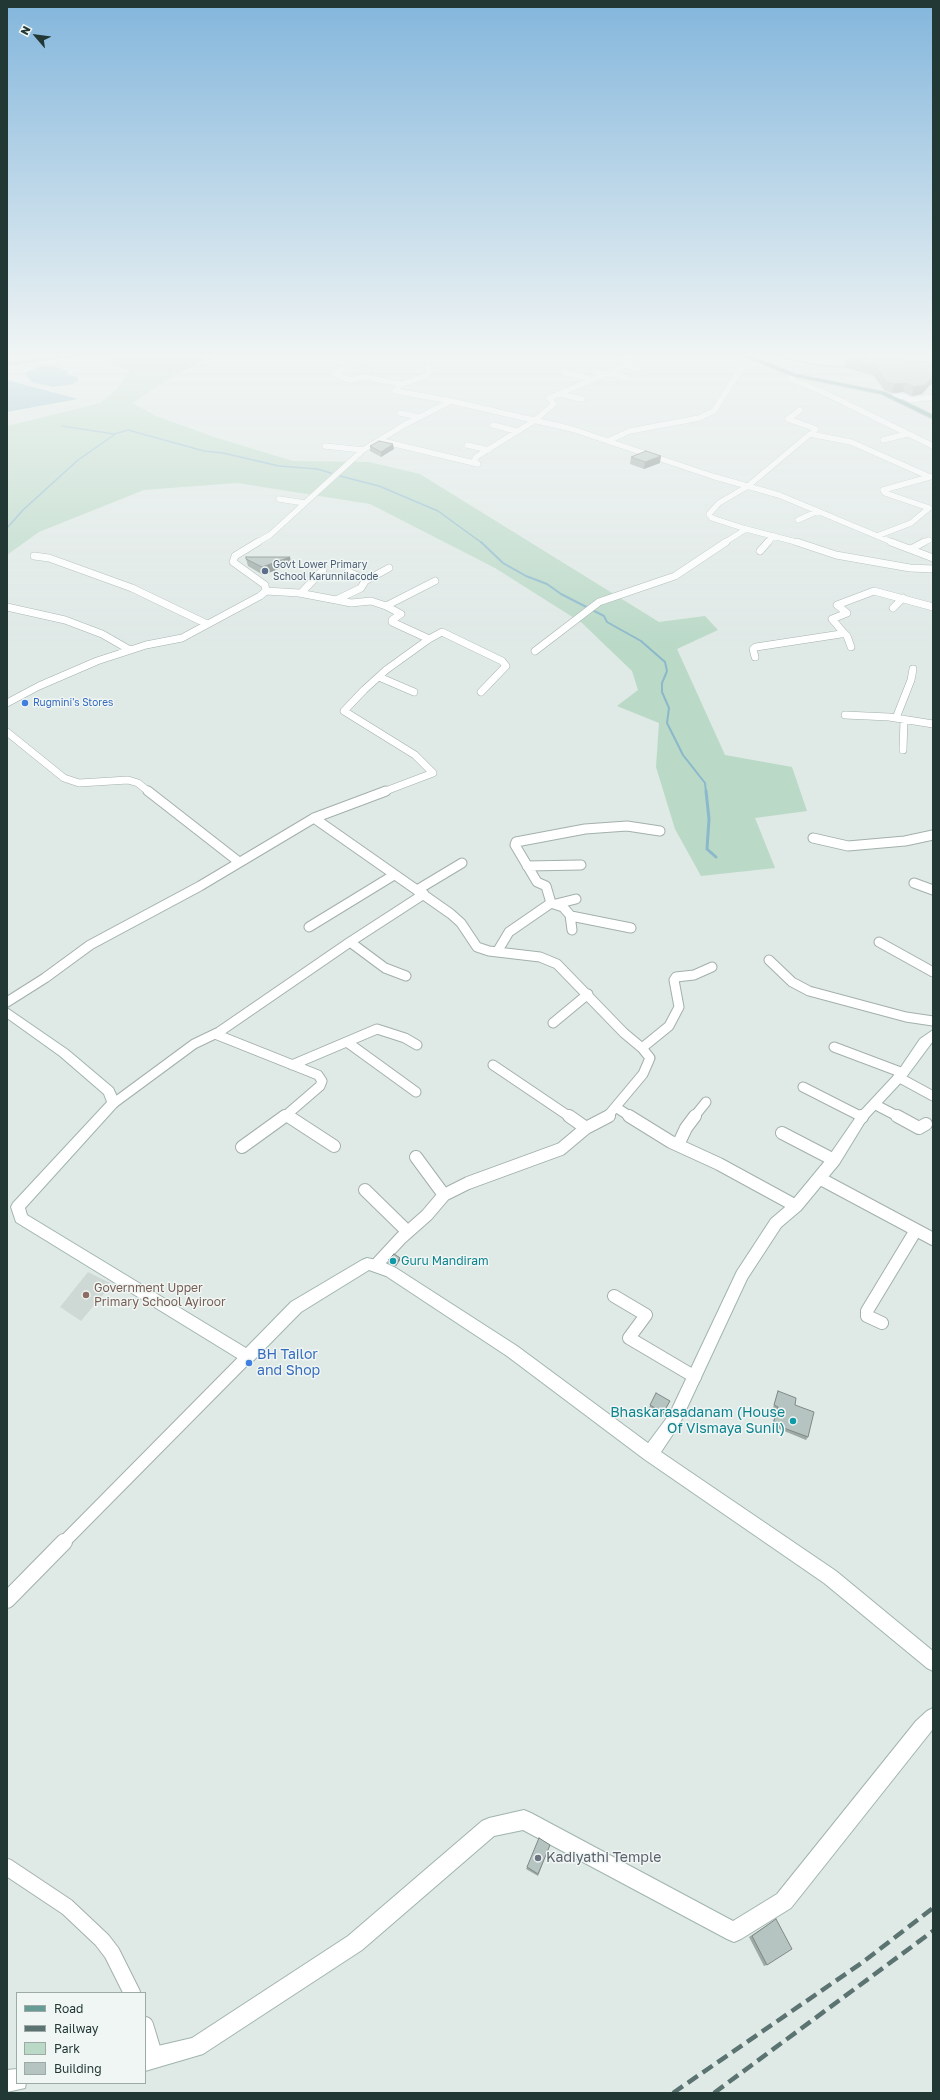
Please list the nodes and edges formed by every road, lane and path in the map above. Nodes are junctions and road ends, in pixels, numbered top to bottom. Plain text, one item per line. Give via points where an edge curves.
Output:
1 (362, 451) edge
2 (422, 451) edge
3 (487, 451) edge
4 (636, 451) edge
5 (790, 451) edge
6 (872, 451) edge
7 (932, 477) edge
8 (748, 486) junction
9 (279, 499) dead end
10 (305, 503) junction
11 (818, 511) junction
12 (798, 520) dead end
13 (746, 529) junction
14 (774, 536) junction
15 (877, 536) junction
16 (929, 540) dead end
17 (911, 549) junction
18 (760, 551) dead end
19 (34, 556) dead end
20 (933, 558) edge
21 (389, 568) dead end
22 (933, 569) edge
23 (323, 570) dead end
24 (348, 572) dead end
25 (367, 580) junction
26 (434, 581) dead end
27 (266, 591) junction
28 (301, 594) junction
29 (904, 598) junction
30 (336, 600) junction
31 (386, 606) junction
32 (7, 607) edge
33 (933, 607) edge
34 (893, 608) dead end
35 (207, 624) junction
36 (843, 632) junction
37 (429, 639) junction
38 (851, 647) dead end
39 (130, 650) junction
40 (535, 651) dead end
41 (755, 657) dead end
42 (913, 670) dead end
43 (379, 677) junction
44 (414, 692) dead end
45 (481, 692) dead end
46 (7, 703) edge
47 (845, 715) dead end
48 (896, 718) junction
49 (904, 719) junction
50 (933, 724) edge
51 (7, 732) edge
52 (903, 750) dead end
53 (314, 818) junction
54 (660, 831) dead end
55 (933, 835) edge
56 (813, 838) dead end
57 (239, 862) junction
58 (462, 863) dead end
59 (581, 865) dead end
60 (527, 866) junction
61 (394, 875) junction
62 (914, 883) dead end
63 (933, 890) edge
64 (420, 892) junction
65 (576, 899) dead end
66 (553, 903) junction
67 (571, 916) junction
68 (309, 927) dead end
69 (632, 928) dead end
70 (572, 930) dead end
71 (350, 942) junction
72 (879, 942) dead end
73 (497, 952) junction
74 (769, 960) dead end
75 (712, 967) dead end
76 (933, 972) edge
77 (406, 976) dead end
78 (588, 994) junction
79 (7, 1002) edge
80 (7, 1012) edge
81 (933, 1022) edge
82 (553, 1023) dead end
83 (215, 1034) junction
84 (933, 1034) edge
85 (347, 1042) junction
86 (417, 1045) dead end
87 (834, 1046) dead end
88 (642, 1048) junction
89 (292, 1065) junction
90 (493, 1065) dead end
91 (900, 1075) junction
92 (804, 1087) dead end
93 (416, 1092) dead end
94 (933, 1096) edge
95 (706, 1102) dead end
96 (114, 1103) junction
97 (874, 1104) junction
98 (617, 1108) junction
99 (286, 1115) junction
100 (862, 1117) junction
101 (926, 1124) dead end
102 (586, 1128) junction
103 (782, 1133) dead end
104 (678, 1144) junction
105 (334, 1146) dead end
106 (242, 1147) dead end
107 (416, 1157) dead end
108 (834, 1160) junction
109 (819, 1178) junction
110 (365, 1190) dead end
111 (444, 1195) junction
112 (796, 1206) junction
113 (916, 1230) junction
114 (408, 1232) junction
115 (933, 1239) edge
116 (376, 1265) junction
117 (614, 1296) dead end
118 (882, 1323) dead end
119 (247, 1357) junction
120 (695, 1377) junction
121 (650, 1454) junction
122 (7, 1600) edge
123 (933, 1662) edge
124 (933, 1717) edge
125 (7, 1867) edge
126 (132, 1992) edge
127 (146, 2032) edge
128 (150, 2059) edge

1 - 10 street
2 - 3 street via 478,464 474,459
4 - 8 street
5 - 8 street
6 - 7 street
7 - 15 street via 884,490 885,493 929,508 912,523
8 - 11 street via 785,497
8 - 13 street via 718,503 709,514 712,518
9 - 10 street
10 - 27 street via 270,535 235,556 233,562 265,585
11 - 12 street
11 - 15 street
13 - 14 street
13 - 40 street via 675,576 599,602
14 - 18 street
14 - 22 street via 836,555 910,568
15 - 17 street
16 - 17 street
17 - 20 street
19 - 35 street via 49,558 132,588
21 - 25 street
23 - 28 street
24 - 25 street
25 - 30 street via 361,588
26 - 31 street
27 - 28 street
27 - 35 street
28 - 30 street
29 - 33 street
29 - 34 street
29 - 36 street via 874,591 838,604 837,607 847,613 832,619
30 - 31 street via 351,604 371,601
31 - 37 street via 400,612 392,622
32 - 39 street via 65,620 102,634
35 - 39 street via 182,638
36 - 38 street
36 - 41 street via 756,647 753,649
37 - 43 street
37 - 45 street via 442,632 502,660 506,666
39 - 46 street via 90,664
42 - 48 street
43 - 44 street
43 - 53 street via 344,711 415,755 433,774
47 - 48 street
48 - 49 street
49 - 50 street
49 - 52 street
51 - 57 street via 64,778 79,783 128,780 138,783
53 - 57 street
53 - 61 street
54 - 60 street via 627,826 585,829 516,842
55 - 56 street via 905,842 848,846
57 - 79 street via 90,945
58 - 64 street
59 - 60 street
60 - 66 street via 537,882 546,886
61 - 64 street
61 - 68 street
62 - 63 street
64 - 71 street
64 - 73 street via 461,923 477,947
65 - 66 street
66 - 67 street
66 - 73 street via 509,932
67 - 69 street
67 - 70 street
71 - 77 street via 386,968
71 - 83 street
72 - 76 street
73 - 78 street via 540,958 557,964
74 - 81 street via 792,982 809,990
75 - 88 street via 694,975 676,977 674,980 679,1007 669,1026
78 - 82 street
78 - 88 street via 624,1033
80 - 96 main road via 64,1053 109,1091
83 - 89 street
83 - 96 street via 194,1044
84 - 91 main road
85 - 86 street via 377,1029 405,1038
85 - 89 street
85 - 93 street
87 - 91 street
88 - 98 street via 650,1058 643,1074
89 - 99 street via 318,1075 322,1081 320,1086
90 - 102 street
91 - 94 street
91 - 97 main road
92 - 100 street
95 - 104 street via 686,1128
96 - 119 main road via 18,1207 20,1218
97 - 100 main road
97 - 101 street via 919,1128
98 - 102 street via 610,1116
98 - 104 street
99 - 105 street
99 - 106 street
100 - 108 main road
102 - 111 street via 561,1149 468,1183
103 - 108 street
104 - 112 street
107 - 111 street
108 - 109 main road
109 - 112 main road
109 - 113 street
110 - 114 street
111 - 114 street
112 - 120 main road via 776,1223 742,1275
113 - 115 street
113 - 118 street via 867,1311 867,1316
114 - 116 street
116 - 119 main road via 367,1264 296,1307
116 - 121 main road via 391,1272 512,1351
117 - 120 street via 646,1314 629,1338
119 - 122 street
120 - 121 main road via 674,1420
121 - 123 main road via 830,1577
124 - 128 main road via 922,1727 784,1902 734,1932 524,1820 489,1828 355,1943 196,2047
125 - 126 street via 67,1907 102,1940 112,1953
127 - 128 street

